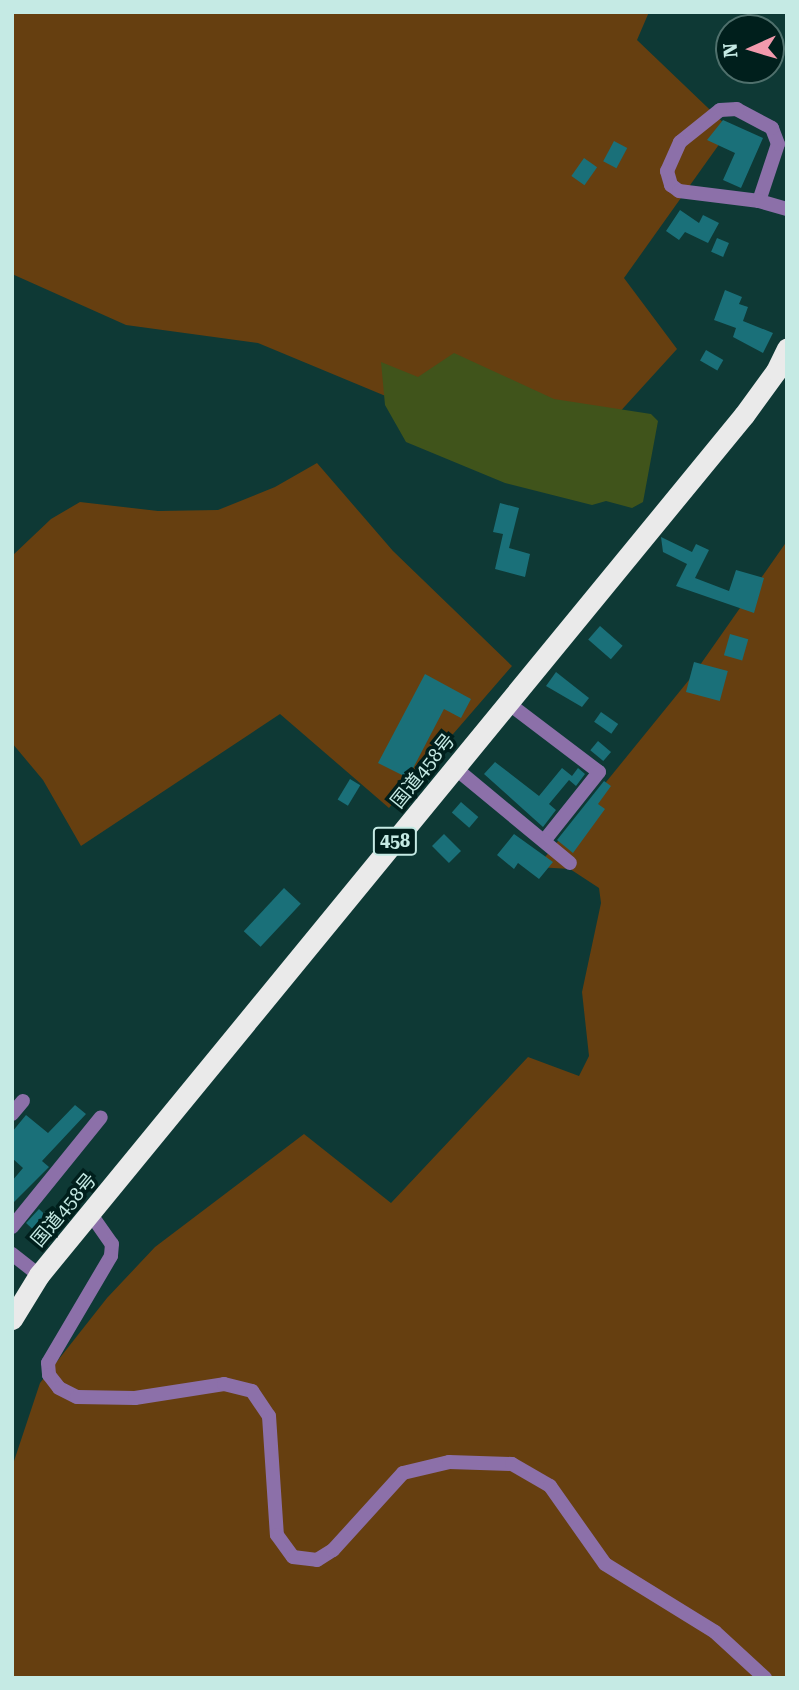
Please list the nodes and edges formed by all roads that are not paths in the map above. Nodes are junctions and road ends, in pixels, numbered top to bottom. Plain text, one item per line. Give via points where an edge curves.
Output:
1 (759, 201) junction
2 (787, 209) edge
3 (784, 364) edge
4 (508, 702) junction
5 (455, 768) junction
6 (544, 841) junction
7 (570, 863) dead end
8 (23, 1101) dead end
9 (12, 1114) edge
10 (101, 1117) dead end
11 (90, 1213) junction
12 (12, 1227) edge
13 (12, 1254) edge
14 (39, 1275) junction
15 (12, 1319) edge
16 (765, 1678) edge

1 - 1 street via 679,191 671,185 667,171 680,142 720,110 737,109 772,128 778,144
1 - 2 street
3 - 4 highway, 国道458号 / 458
4 - 5 highway, 国道458号 / 458
4 - 6 street via 599,772
5 - 6 street
5 - 11 highway, 国道458号 / 458
6 - 7 street
8 - 9 street
10 - 12 street
11 - 14 highway, 国道458号 / 458
11 - 16 street via 112,1244 111,1256 48,1363 49,1375 59,1388 77,1397 135,1398 224,1384 252,1391 269,1416 277,1535 293,1557 317,1560 333,1550 403,1473 449,1462 512,1464 550,1486 605,1564 715,1632
13 - 14 street
14 - 15 highway, 国道458号 / 458

